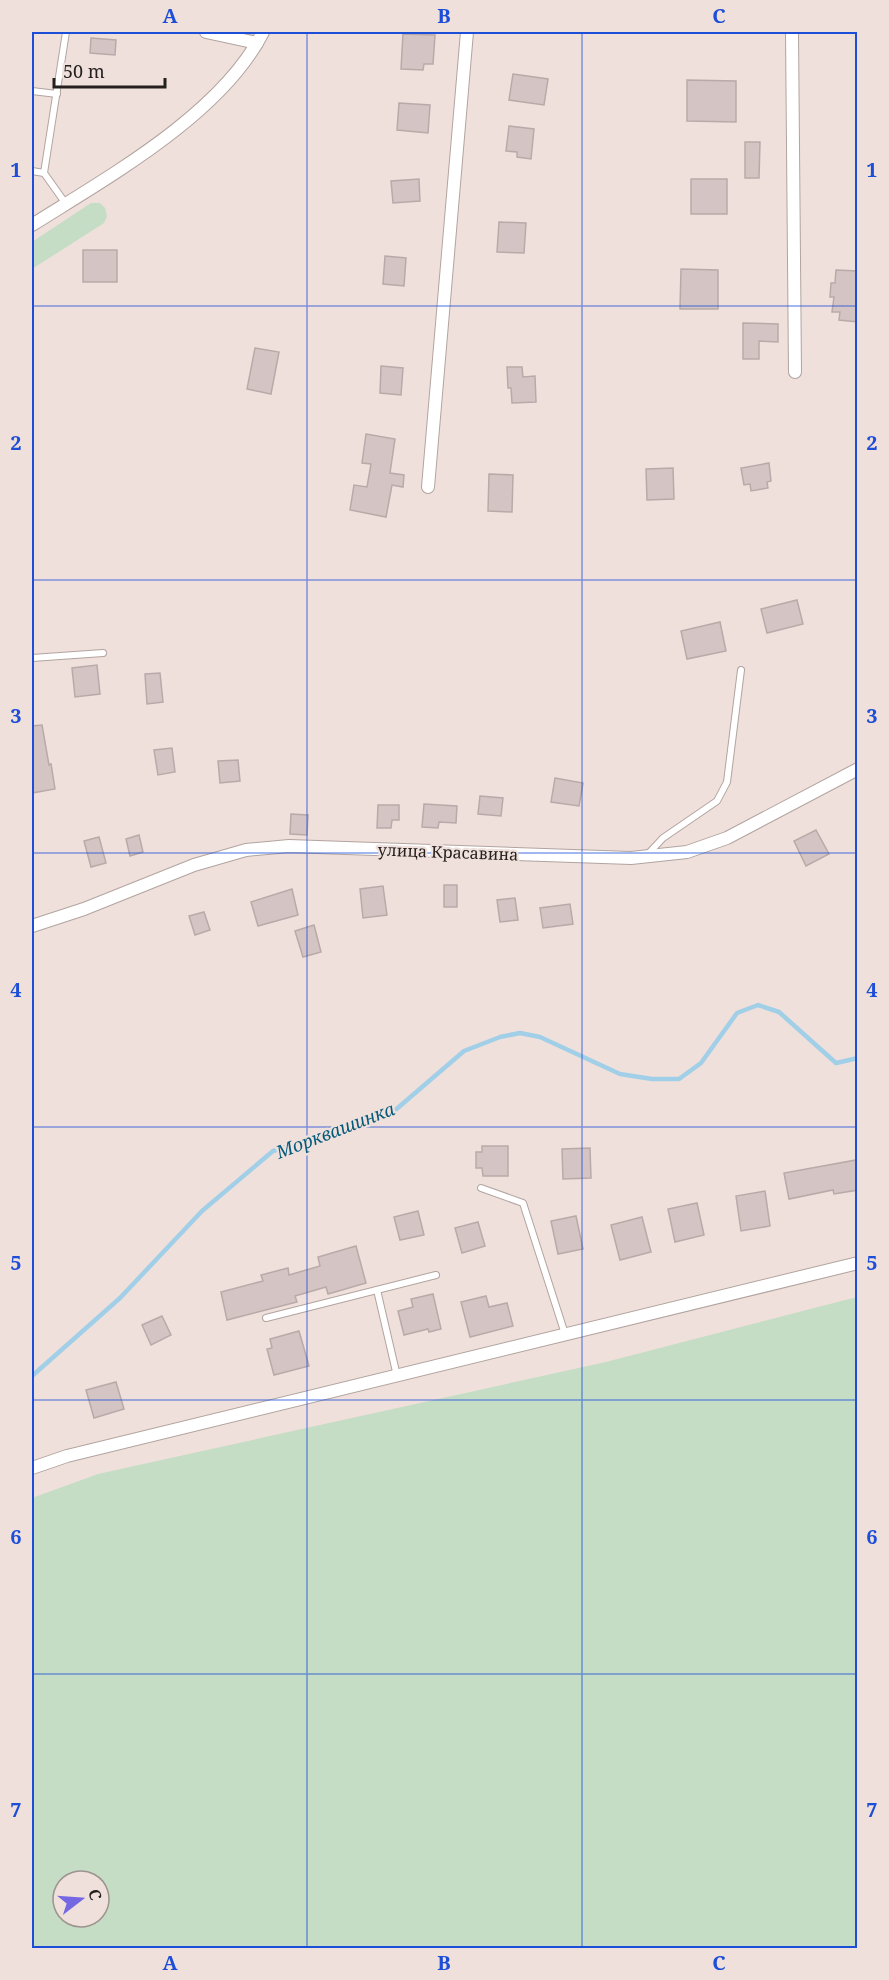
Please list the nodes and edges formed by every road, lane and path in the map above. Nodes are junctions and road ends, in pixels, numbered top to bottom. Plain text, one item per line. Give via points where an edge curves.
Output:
1 (66, 32) edge
2 (206, 32) edge
3 (263, 32) edge
4 (468, 32) edge
5 (792, 32) edge
6 (257, 44) junction
7 (32, 91) edge
8 (57, 94) junction
9 (32, 171) edge
10 (44, 173) junction
11 (66, 204) junction
12 (32, 225) edge
13 (795, 372) dead end
14 (428, 487) dead end
15 (103, 653) dead end
16 (32, 658) edge
17 (741, 670) dead end
18 (858, 769) edge
19 (645, 856) junction
20 (32, 923) edge
21 (481, 1188) dead end
22 (858, 1263) edge
23 (436, 1275) dead end
24 (377, 1290) junction
25 (266, 1318) dead end
26 (565, 1335) junction
27 (397, 1376) junction
28 (32, 1468) edge

1 - 8 lane
2 - 6 street
3 - 6 street
4 - 14 street
5 - 13 street
6 - 11 street via 216,94 185,122 112,176
7 - 8 lane
8 - 10 lane
9 - 10 lane
10 - 11 lane
11 - 12 street
15 - 16 lane
17 - 19 lane via 727,782 717,801 663,838
18 - 19 street, улица Красавина via 727,838 687,852
19 - 20 street, улица Красавина via 290,846 246,850 194,865 84,909
21 - 26 lane via 523,1203
22 - 26 street
23 - 24 lane
24 - 25 lane
24 - 27 lane
26 - 27 street
27 - 28 street via 67,1456

